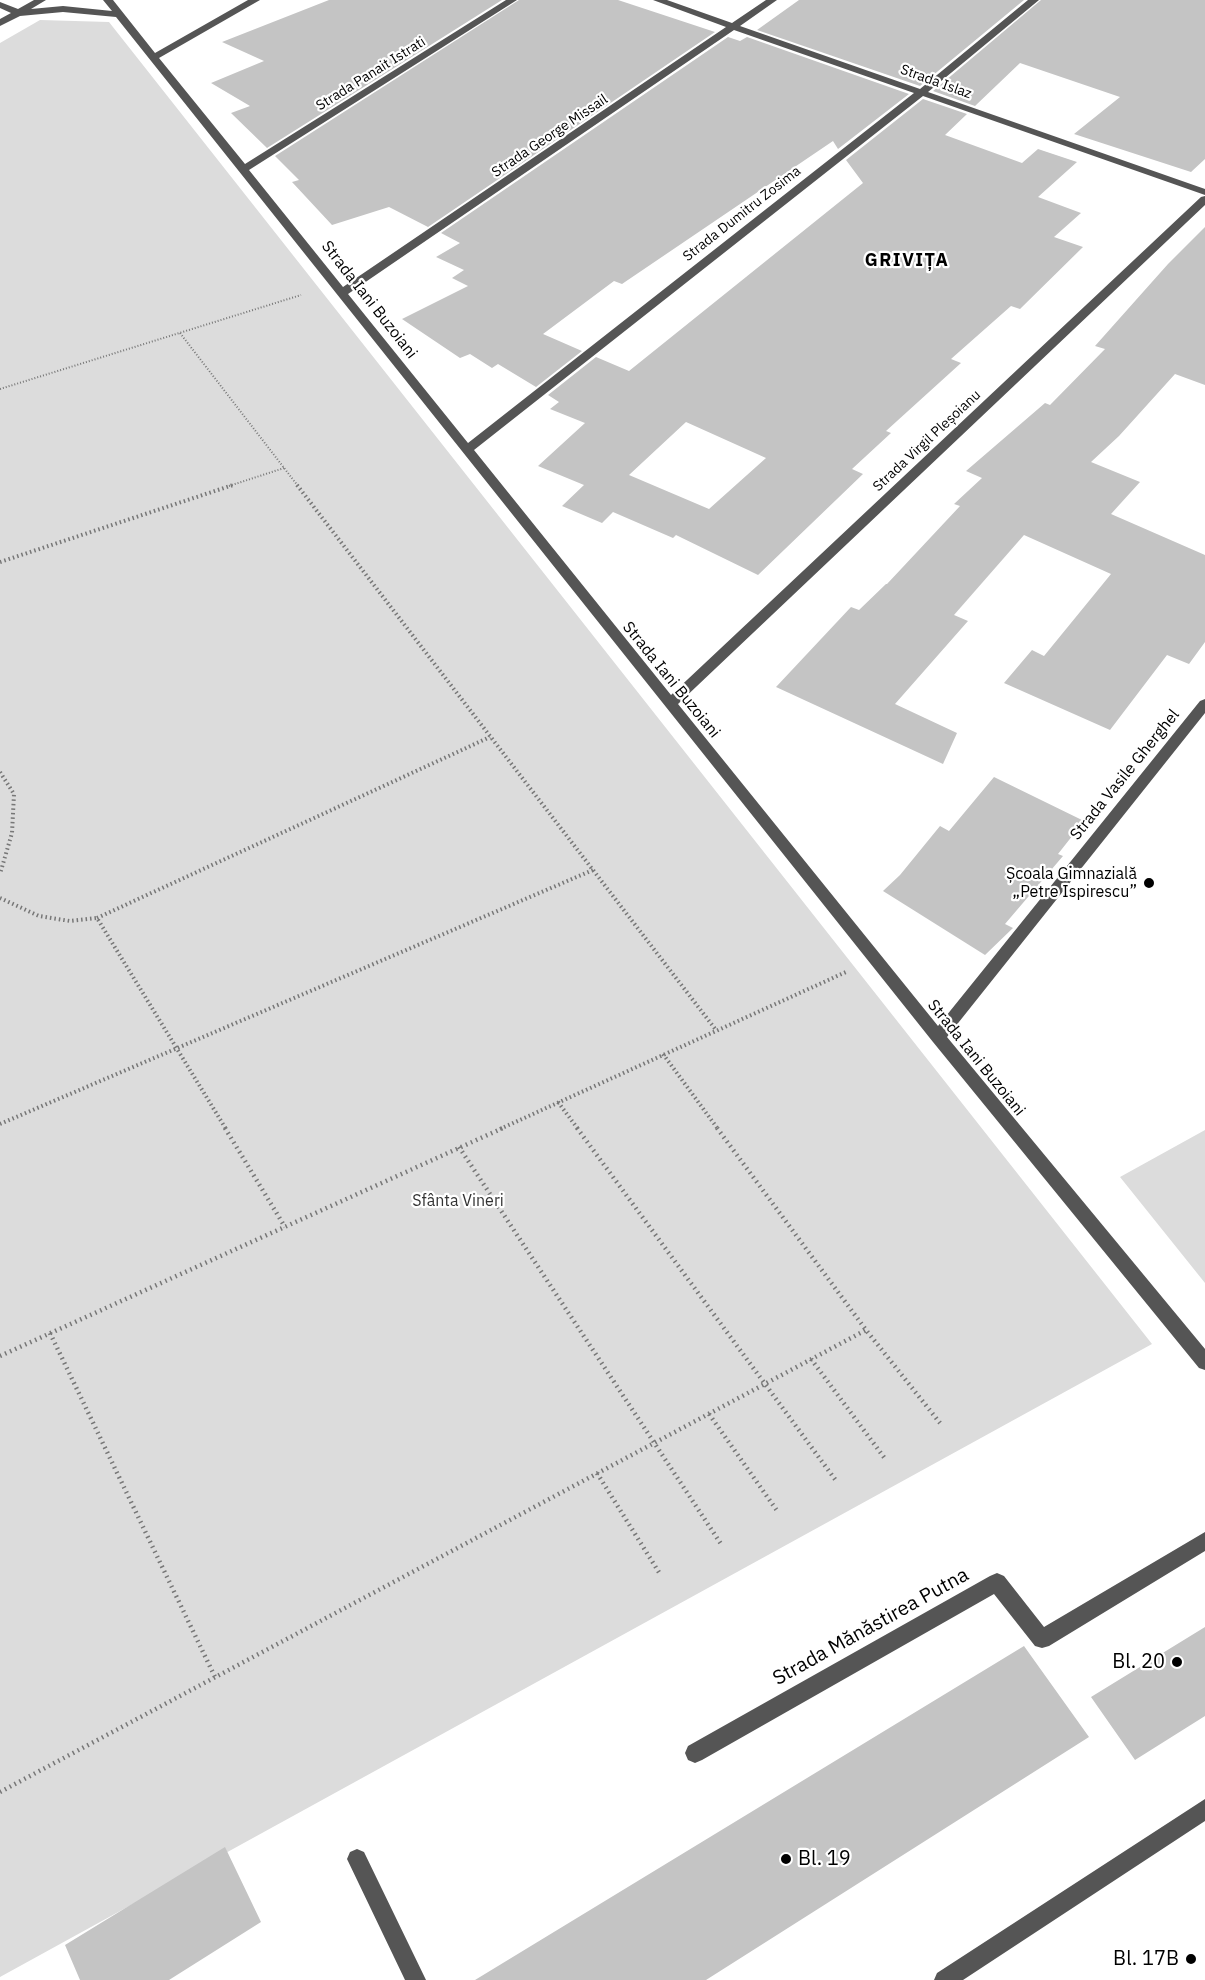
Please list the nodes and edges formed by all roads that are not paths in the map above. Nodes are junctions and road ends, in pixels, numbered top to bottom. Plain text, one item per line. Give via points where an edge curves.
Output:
1 (41, 0) edge
2 (108, 0) edge
3 (255, 0) edge
4 (512, 0) edge
5 (658, 0) edge
6 (772, 0) edge
7 (1034, 0) edge
8 (0, 5) edge
9 (18, 13) junction
10 (119, 14) junction
11 (0, 23) edge
12 (736, 26) junction
13 (154, 57) junction
14 (923, 92) junction
15 (244, 169) junction
16 (1205, 192) edge
17 (1205, 200) edge
18 (342, 293) junction
19 (466, 450) junction
20 (669, 704) junction
21 (1205, 704) edge
22 (939, 1038) junction
23 (1205, 1362) edge
24 (1205, 1541) edge
25 (695, 1752) dead end
26 (1205, 1809) edge
27 (357, 1859) dead end
28 (416, 1980) edge
29 (944, 1980) edge

1 - 9 street
2 - 10 street, Strada Iani Buzoiani
3 - 13 street
4 - 15 street, Strada Panait Istrati
5 - 12 street, Strada Islaz
6 - 12 street, Strada George Missail
7 - 14 street, Strada Dumitru Zosima
8 - 9 street
9 - 10 street via 63,9
9 - 11 street
10 - 13 street, Strada Iani Buzoiani
12 - 14 street, Strada Islaz
12 - 18 street, Strada George Missail
13 - 15 street, Strada Iani Buzoiani
14 - 16 street, Strada Islaz
14 - 19 street, Strada Dumitru Zosima
15 - 18 street, Strada Iani Buzoiani
17 - 20 street, Strada Virgil Pleșoianu
18 - 19 street, Strada Iani Buzoiani
19 - 20 street, Strada Iani Buzoiani
20 - 22 street, Strada Iani Buzoiani
21 - 22 street, Strada Vasile Gherghel
22 - 23 street, Strada Iani Buzoiani
24 - 25 street, Strada Mănăstirea Putna via 1042,1639 997,1582
26 - 29 street
27 - 28 street

